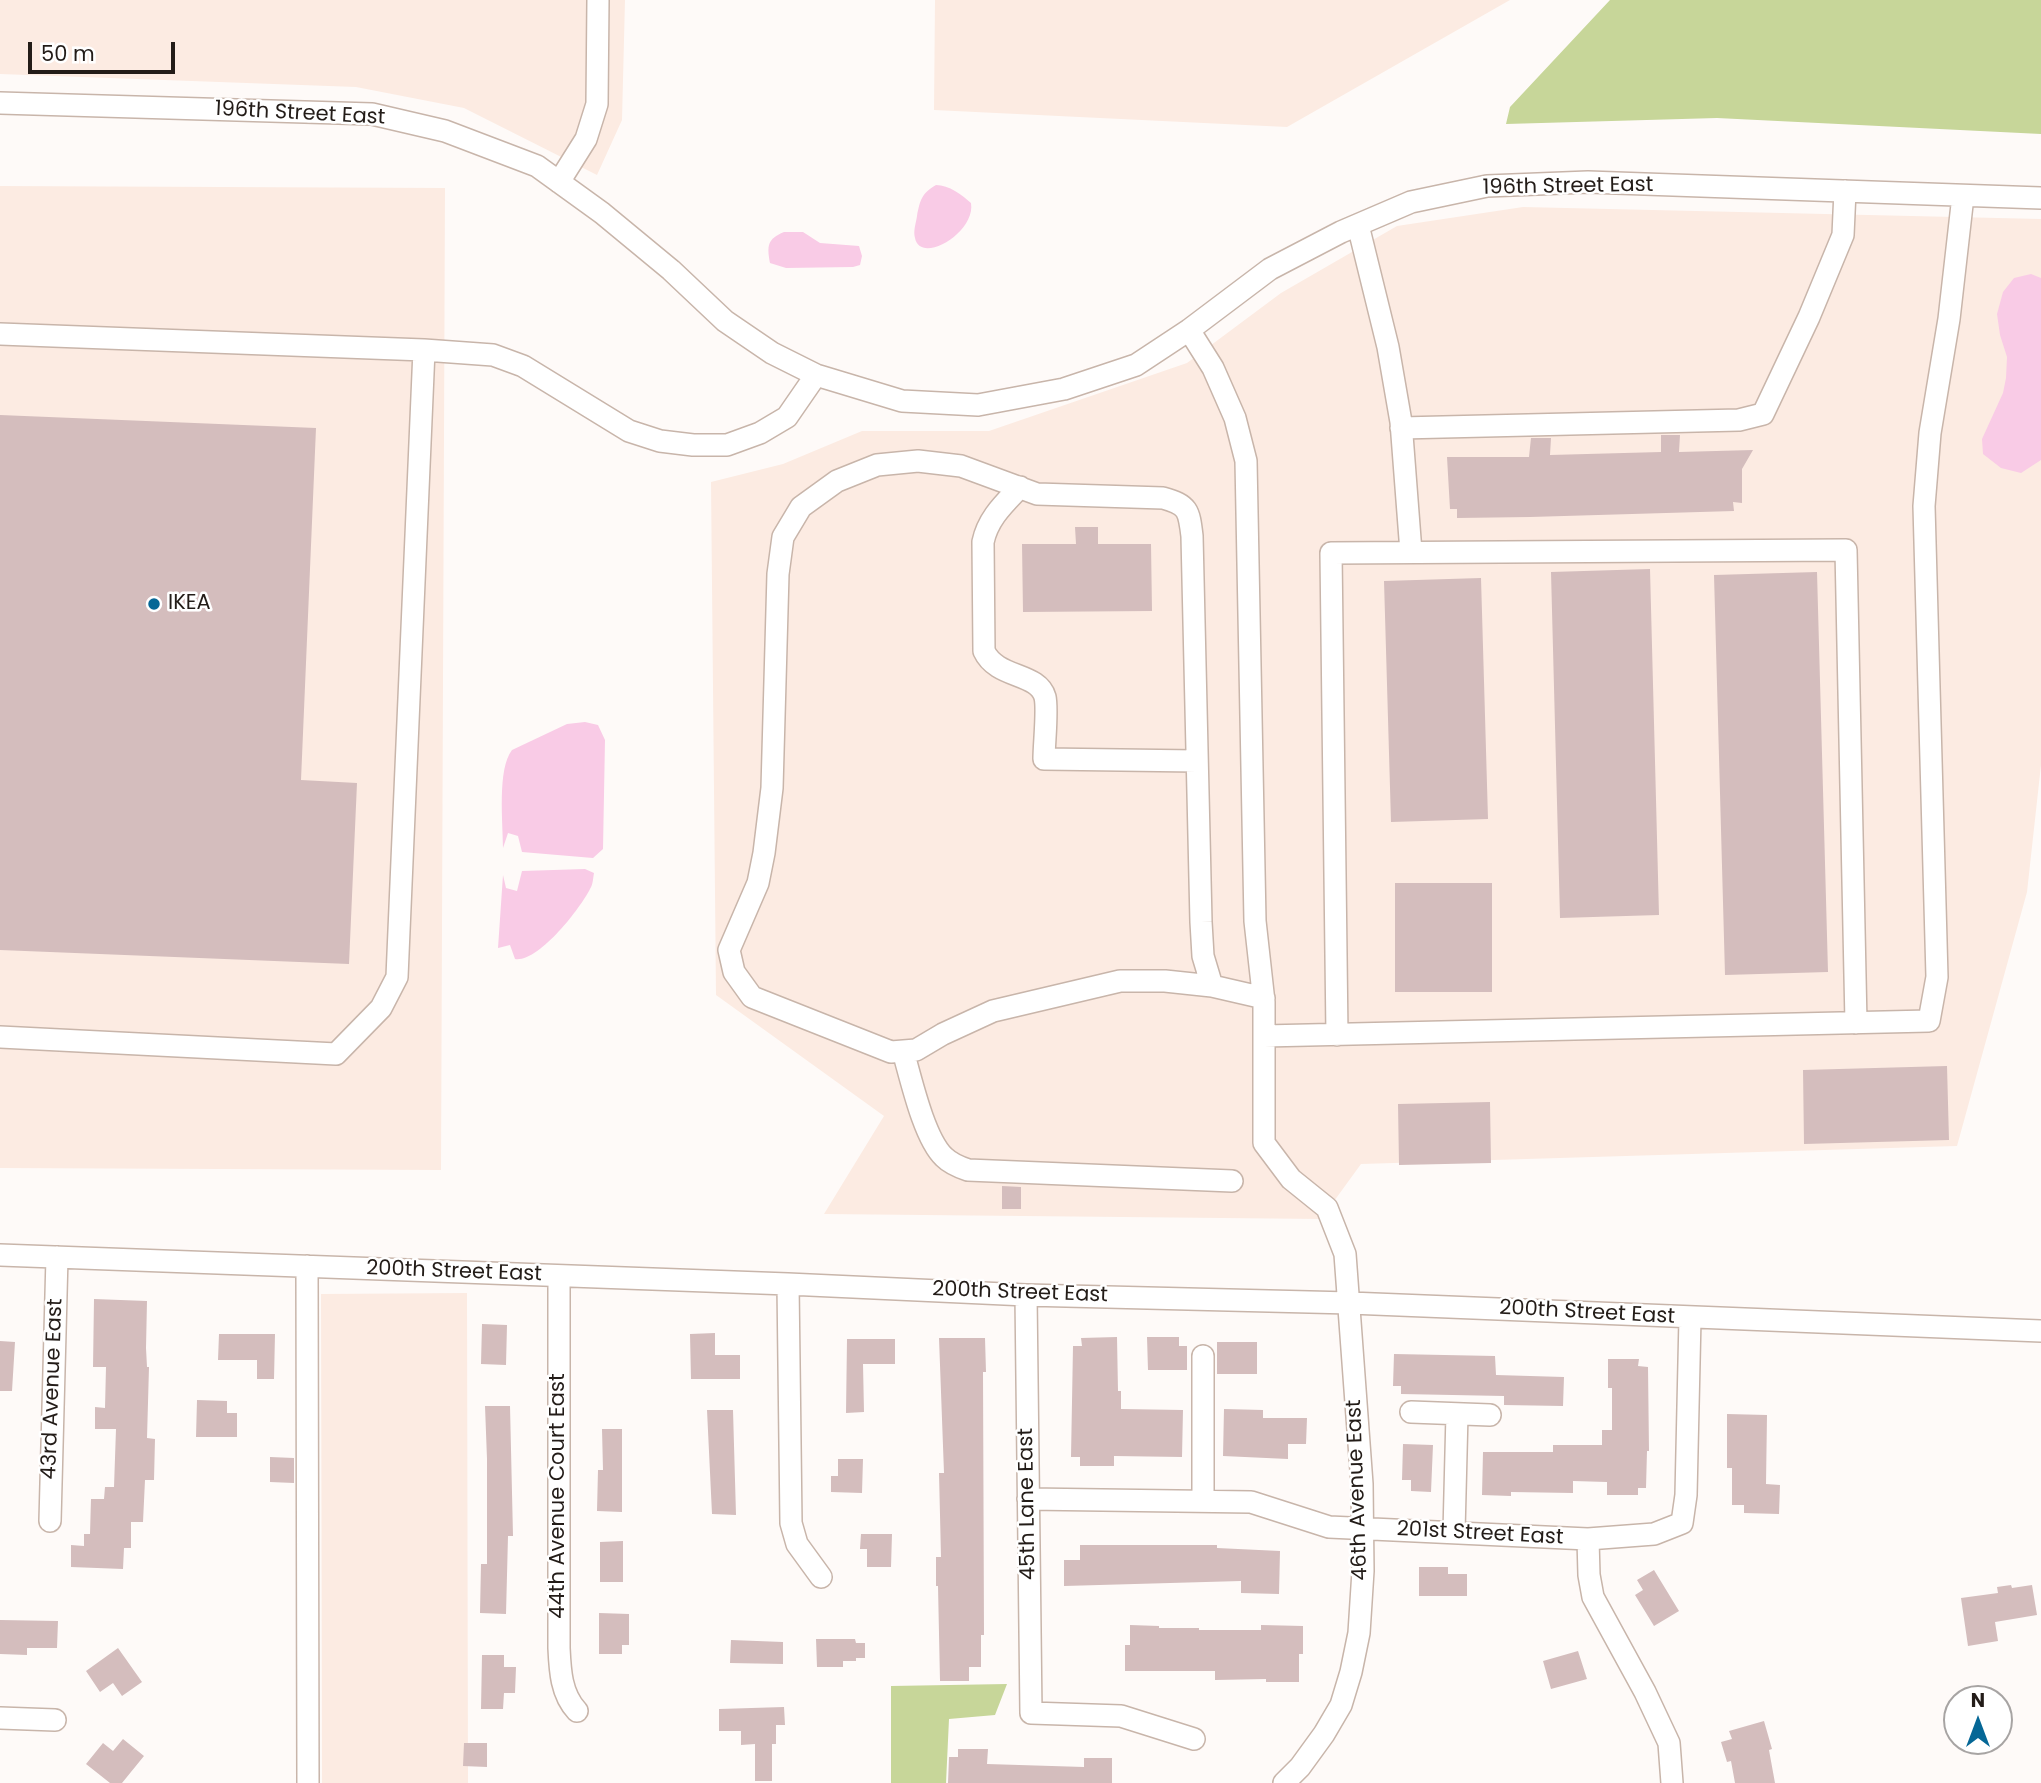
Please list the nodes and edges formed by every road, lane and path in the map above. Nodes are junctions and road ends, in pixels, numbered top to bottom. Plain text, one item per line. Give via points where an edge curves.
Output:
1 (598, 0) edge
2 (0, 103) edge
3 (559, 182) junction
4 (1844, 191) junction
5 (1963, 196) junction
6 (2041, 198) edge
7 (1358, 225) junction
8 (1189, 330) junction
9 (0, 334) edge
10 (424, 350) junction
11 (816, 375) junction
12 (1401, 428) junction
13 (1020, 487) junction
14 (1410, 552) junction
15 (1197, 761) junction
16 (1212, 986) junction
17 (1264, 998) junction
18 (1856, 1023) junction
19 (1337, 1035) junction
20 (0, 1037) edge
21 (1264, 1037) junction
22 (902, 1051) junction
23 (1232, 1181) dead end
24 (0, 1255) edge
25 (57, 1257) junction
26 (307, 1266) junction
27 (559, 1276) junction
28 (788, 1284) junction
29 (1026, 1295) junction
30 (1350, 1303) junction
31 (1690, 1318) junction
32 (2041, 1331) edge
33 (1203, 1356) dead end
34 (1410, 1412) dead end
35 (1457, 1414) junction
36 (1490, 1415) dead end
37 (1028, 1499) junction
38 (1203, 1501) junction
39 (50, 1521) dead end
40 (1363, 1528) junction
41 (1454, 1532) junction
42 (1588, 1539) junction
43 (821, 1577) dead end
44 (577, 1712) dead end
45 (0, 1718) edge
46 (55, 1720) dead end
47 (1194, 1740) dead end
48 (308, 1783) edge
49 (1284, 1783) edge
50 (1672, 1783) edge

1 - 3 street via 597,104 586,139
2 - 3 street, 196th Street East via 372,114 445,131 537,166
3 - 11 street, 196th Street East via 671,270 725,321 772,353
4 - 5 street, 196th Street East
4 - 7 street, 196th Street East via 1588,182 1488,186 1411,202
4 - 12 street via 1843,235 1763,414 1740,420
5 - 6 street, 196th Street East
5 - 18 street via 1924,506 1937,977 1929,1021
7 - 8 street, 196th Street East via 1270,270
7 - 12 street via 1388,347
8 - 11 street, 196th Street East via 1136,365 1064,389 978,405 902,401
8 - 17 street, 46th Avenue East via 1213,368 1235,418 1246,461 1255,921
9 - 10 street
10 - 11 street via 493,355 523,366 629,431 693,445 727,445 760,433 787,417
10 - 20 street via 397,977 381,1009 336,1054
12 - 14 street
13 - 15 street via 1037,494 1163,498 1181,503 1189,514
13 - 15 street via 986,530 984,651 999,668 1028,679 1045,697 1044,759
13 - 22 street via 961,466 918,461 877,465 837,481 801,507 783,537 770,801 758,883 729,950 734,972 752,997 891,1052
14 - 18 street via 1846,550
14 - 19 street via 1331,553
15 - 16 street via 1203,956
16 - 17 street
16 - 22 street via 1120,981 993,1011 916,1050
17 - 21 street, 46th Avenue East
18 - 19 street
19 - 21 street
21 - 30 street, 46th Avenue East via 1264,1143 1291,1179 1327,1208 1345,1254
22 - 23 street via 932,1140 942,1156 960,1168
24 - 25 street, 200th Street East
25 - 26 street, 200th Street East
25 - 39 street, 43rd Avenue East
26 - 27 street, 200th Street East
26 - 48 street
27 - 28 street, 200th Street East
27 - 44 street, 44th Avenue Court East via 559,1648 568,1702
28 - 29 street, 200th Street East
28 - 43 street via 791,1523 797,1544
29 - 30 street, 200th Street East
29 - 37 street, 45th Lane East
30 - 31 street, 200th Street East
30 - 40 street, 46th Avenue East
31 - 32 street, 200th Street East
31 - 42 street, 201st Street East via 1682,1523 1654,1534
33 - 38 street
34 - 35 street
35 - 36 street
35 - 41 street
37 - 38 street, 201st Street East
37 - 47 street, 45th Lane East via 1031,1713 1121,1716
38 - 40 street, 201st Street East via 1251,1502 1329,1527
40 - 41 street, 201st Street East
40 - 49 street, 46th Avenue East via 1359,1633 1341,1705
41 - 42 street, 201st Street East
42 - 50 street via 1593,1597 1669,1743
45 - 46 street

